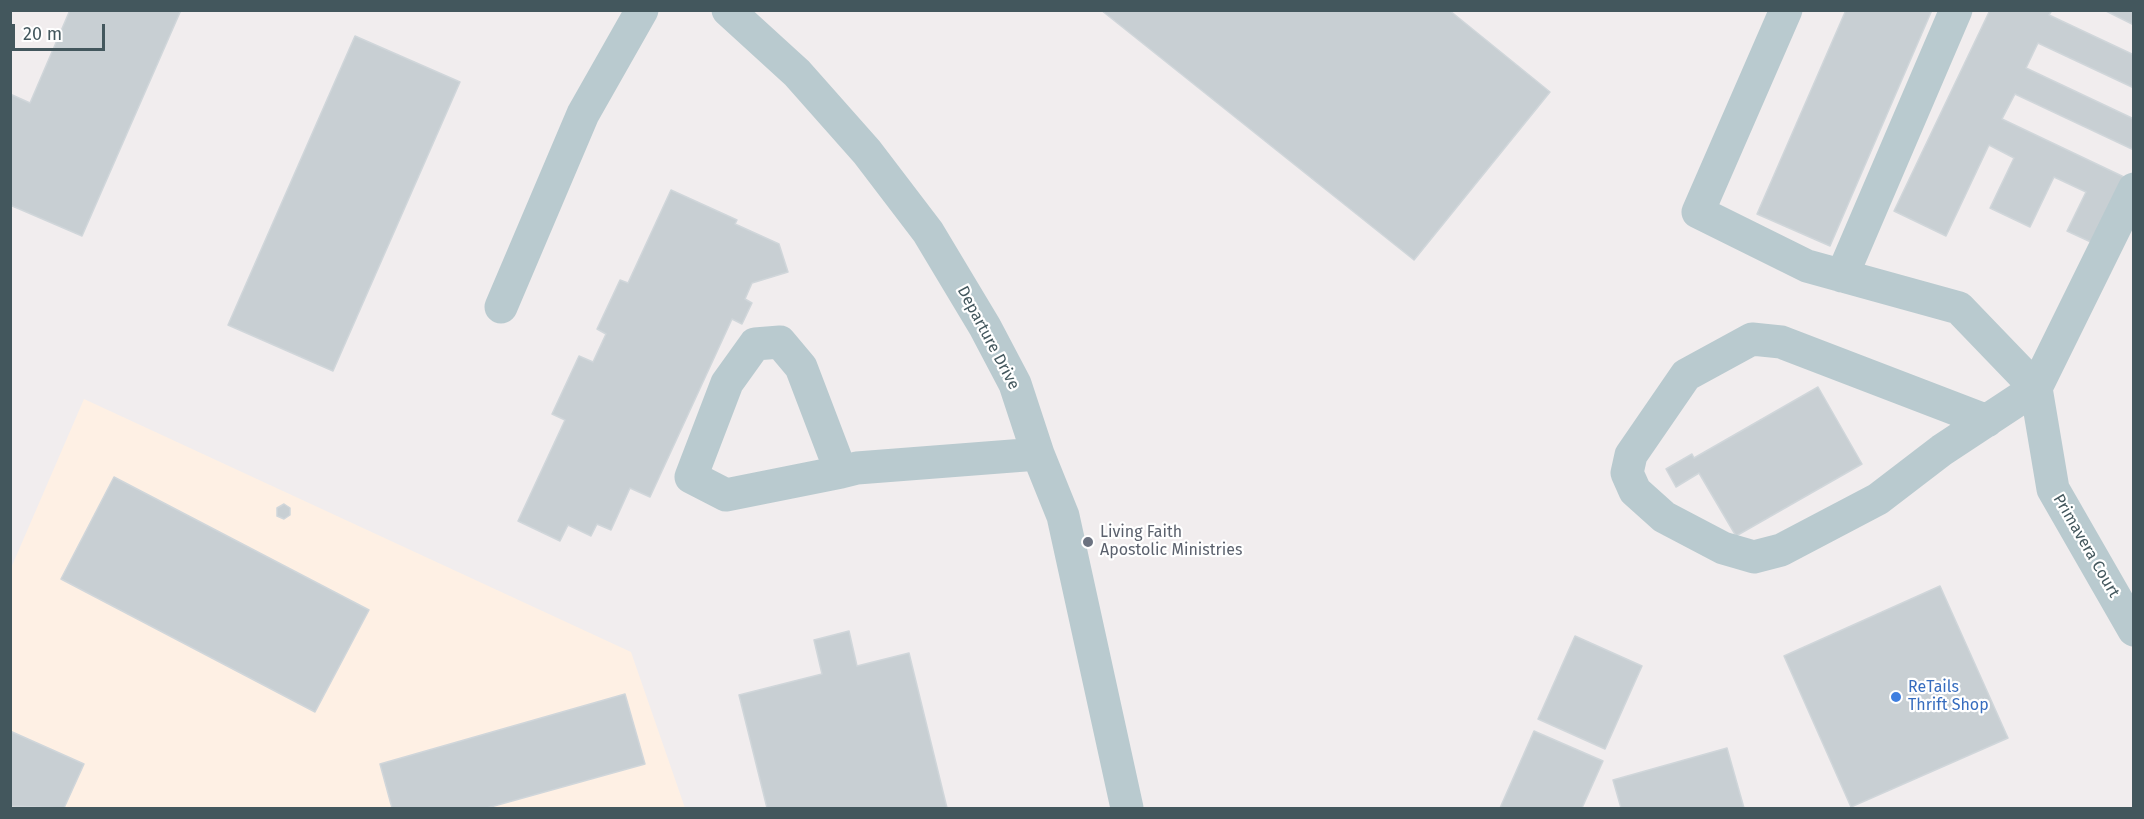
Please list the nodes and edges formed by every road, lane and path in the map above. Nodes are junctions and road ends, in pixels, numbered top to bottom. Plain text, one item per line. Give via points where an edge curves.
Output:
1 (642, 10) edge
2 (728, 10) edge
3 (1786, 10) edge
4 (1956, 10) edge
5 (2133, 189) edge
6 (1842, 276) junction
7 (501, 307) dead end
8 (2036, 388) junction
9 (1986, 421) junction
10 (1038, 454) junction
11 (841, 472) junction
12 (2133, 630) edge
13 (1127, 808) edge

1 - 7 street via 583,114
2 - 10 street, Departure Drive via 796,73 867,152 928,232 1015,384
3 - 6 street via 1698,212 1807,266
4 - 6 street
5 - 8 street
6 - 8 street via 1959,308
8 - 9 street
8 - 12 street, Primavera Court via 2053,489
9 - 9 street via 1878,499 1781,550 1754,556 1724,548 1664,517 1635,490 1627,473 1630,455 1686,375 1752,339 1781,342
10 - 11 street
10 - 13 street, Departure Drive via 1063,516
11 - 11 street via 801,367 780,342 755,344 727,383 691,477 726,495

